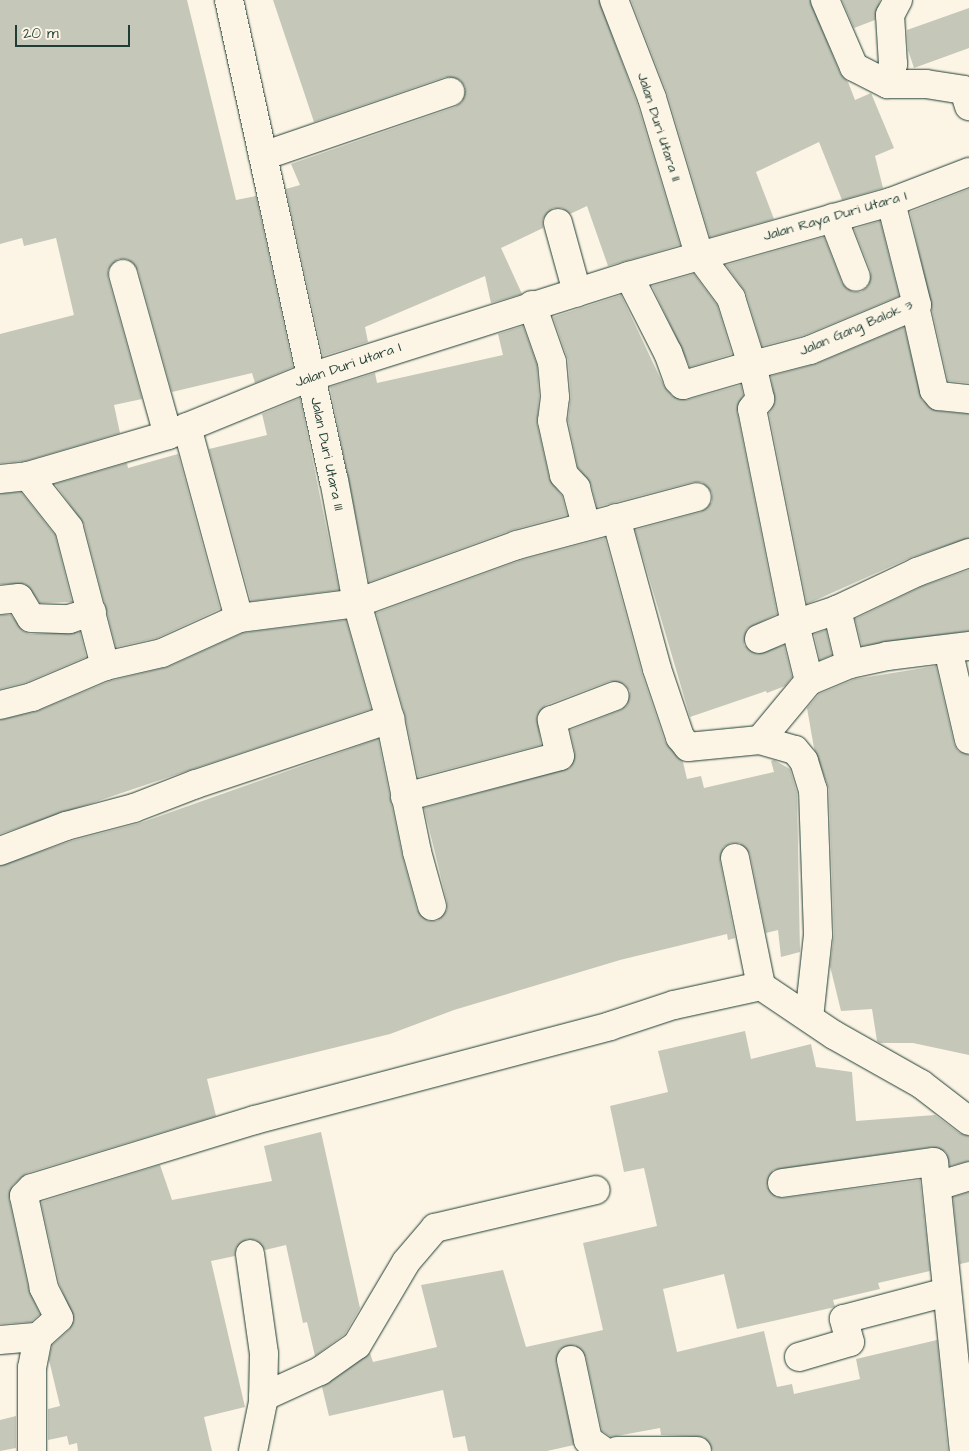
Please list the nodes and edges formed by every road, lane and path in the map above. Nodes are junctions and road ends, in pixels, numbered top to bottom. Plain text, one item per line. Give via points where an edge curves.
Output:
1 (229, 0) edge
2 (614, 0) edge
3 (825, 0) edge
4 (898, 0) edge
5 (888, 84) junction
6 (450, 92) dead end
7 (969, 106) edge
8 (263, 156) junction
9 (969, 172) edge
10 (891, 202) junction
11 (833, 218) junction
12 (558, 223) dead end
13 (699, 255) junction
14 (124, 274) dead end
15 (630, 276) junction
16 (856, 277) dead end
17 (577, 292) junction
18 (532, 305) junction
19 (915, 306) junction
20 (752, 365) junction
21 (310, 377) junction
22 (969, 399) edge
23 (178, 431) junction
24 (28, 476) junction
25 (0, 479) edge
26 (697, 497) dead end
27 (616, 518) junction
28 (586, 526) junction
29 (969, 553) edge
30 (0, 600) edge
31 (357, 603) junction
32 (836, 610) junction
33 (92, 612) junction
34 (239, 618) junction
35 (795, 624) junction
36 (759, 639) dead end
37 (959, 648) edge
38 (850, 664) junction
39 (105, 666) junction
40 (810, 681) junction
41 (616, 696) dead end
42 (0, 705) edge
43 (390, 719) junction
44 (760, 740) junction
45 (969, 740) edge
46 (405, 797) junction
47 (0, 851) edge
48 (735, 858) dead end
49 (432, 906) dead end
50 (761, 986) junction
51 (809, 1018) junction
52 (969, 1120) edge
53 (969, 1176) edge
54 (782, 1183) dead end
55 (937, 1186) junction
56 (596, 1190) dead end
57 (250, 1254) dead end
58 (947, 1292) junction
59 (38, 1338) junction
60 (0, 1340) edge
61 (799, 1357) dead end
62 (571, 1360) dead end
63 (263, 1397) junction
64 (32, 1451) edge
65 (253, 1451) edge
66 (604, 1451) edge
67 (617, 1451) edge
68 (697, 1451) edge
69 (964, 1451) edge

1 - 8 street, Jalan Duri Utara III
2 - 13 street, Jalan Duri Utara II via 652,98
3 - 5 street via 854,68
4 - 5 street via 890,15 893,64
5 - 7 street via 926,84 964,90
6 - 8 street
8 - 21 street, Jalan Duri Utara III
9 - 10 street, Jalan Raya Duri Utara I
10 - 11 street, Jalan Raya Duri Utara I
10 - 19 street, Jalan Gang Balok 3 via 918,303
11 - 13 street, Jalan Raya Duri Utara I
11 - 16 street
12 - 17 street
13 - 15 street, Jalan Duri Utara I
13 - 20 street, Jalan Duri Utara II via 731,298
14 - 23 street
15 - 17 street, Jalan Duri Utara I
15 - 20 street, Jalan Gang Balok 3 via 683,385
17 - 18 street, Jalan Duri Utara I
18 - 21 street, Jalan Duri Utara I
18 - 28 street via 552,362 555,398 552,421 564,475 576,488
19 - 20 street, Jalan Gang Balok 3 via 810,350
19 - 22 street via 934,390 939,396
20 - 35 street, Jalan Duri Utara II via 760,399 752,409
21 - 23 street, Jalan Duri Utara I
21 - 31 street, Jalan Duri Utara III
23 - 24 street, Jalan Duri Utara I
23 - 34 street
24 - 25 street, Jalan Duri Utara I
24 - 33 street via 69,528
26 - 27 street
27 - 28 street
27 - 44 street via 657,669 680,737 688,747
28 - 31 street via 517,545
29 - 32 street via 917,572
30 - 33 street via 19,598 32,618 69,619
31 - 34 street
31 - 43 street, Jalan Duri Utara III
32 - 35 street
32 - 38 street
33 - 39 street
34 - 39 street via 162,652
35 - 36 street
35 - 40 street
37 - 38 street
37 - 45 street
38 - 40 street
39 - 42 street via 32,697
40 - 44 street
41 - 46 street via 552,720 560,756
43 - 46 street, Jalan Duri Utara III
43 - 47 street via 134,808 66,826
44 - 51 street via 795,750 804,761 813,790 818,935
46 - 49 street, Jalan Duri Utara III
48 - 50 street
50 - 51 street
50 - 59 street via 674,1006 610,1026 254,1120 32,1188 24,1199 44,1288 59,1318
51 - 52 street via 921,1084
53 - 55 street
54 - 55 street via 933,1162
55 - 58 street
56 - 63 street via 435,1228 406,1262 357,1345 320,1371
57 - 63 street via 264,1354
58 - 61 street via 844,1319 850,1342
58 - 69 street
59 - 60 street
59 - 64 street via 32,1368
62 - 66 street via 588,1440
63 - 65 street
67 - 68 street

